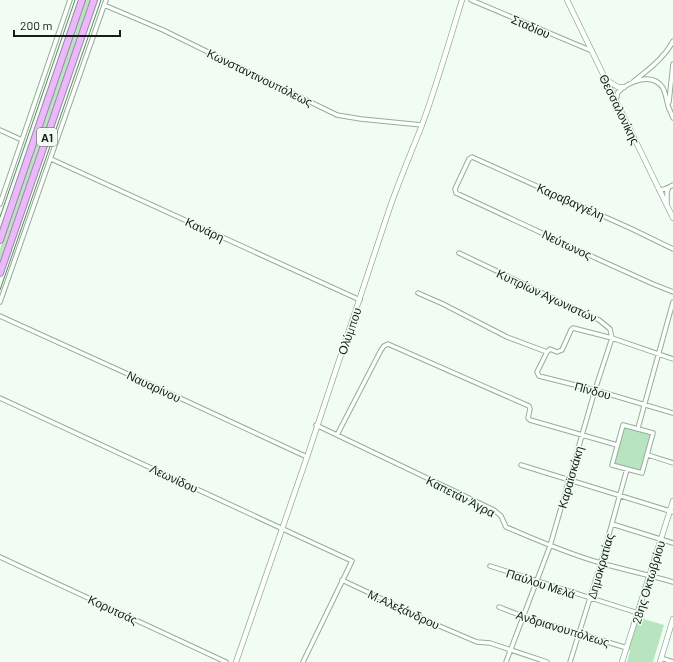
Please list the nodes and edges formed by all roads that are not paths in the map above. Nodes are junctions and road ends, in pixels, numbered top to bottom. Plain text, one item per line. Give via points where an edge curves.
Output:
1 (70, 0) edge
2 (82, 0) edge
3 (94, 0) edge
4 (106, 0) edge
5 (462, 0) edge
6 (471, 0) edge
7 (568, 0) edge
8 (104, 5) junction
9 (673, 41) edge
10 (592, 51) junction
11 (673, 64) edge
12 (607, 80) junction
13 (631, 83) junction
14 (624, 87) junction
15 (616, 100) junction
16 (669, 109) junction
17 (673, 118) edge
18 (422, 125) junction
19 (0, 130) edge
20 (22, 140) junction
21 (51, 158) junction
22 (671, 186) edge
23 (659, 190) junction
24 (461, 195) joint
25 (0, 204) edge
26 (668, 207) junction
27 (673, 218) edge
28 (0, 240) edge
29 (673, 250) edge
30 (459, 254) dead end
31 (0, 273) edge
32 (673, 292) edge
33 (418, 293) dead end
34 (360, 300) junction
35 (0, 302) edge
36 (673, 302) edge
37 (0, 316) edge
38 (612, 338) junction
39 (547, 352) junction
40 (658, 354) junction
41 (673, 359) edge
42 (595, 390) junction
43 (0, 398) edge
44 (645, 405) junction
45 (673, 413) edge
46 (316, 425) junction
47 (638, 428) junction
48 (337, 435) junction
49 (581, 436) junction
50 (617, 445) junction
51 (648, 455) junction
52 (306, 457) junction
53 (673, 463) edge
54 (521, 465) dead end
55 (627, 469) junction
56 (569, 479) junction
57 (620, 495) junction
58 (673, 501) edge
59 (671, 512) edge
60 (612, 524) junction
61 (281, 528) junction
62 (661, 539) junction
63 (673, 543) edge
64 (550, 546) junction
65 (0, 557) edge
66 (601, 563) junction
67 (490, 566) dead end
68 (650, 575) junction
69 (342, 580) junction
70 (537, 582) junction
71 (673, 582) edge
72 (590, 599) junction
73 (499, 607) dead end
74 (638, 613) junction
75 (522, 616) junction
76 (673, 622) edge
77 (579, 634) junction
78 (627, 648) junction
79 (510, 650) junction
80 (660, 660) edge
81 (226, 662) edge
82 (236, 662) edge
83 (303, 662) edge
84 (506, 662) edge
85 (547, 662) edge
86 (570, 662) edge
87 (622, 662) edge
88 (672, 662) edge

1 - 20 street
2 - 28 highway, Α1
3 - 31 highway, Α1
4 - 8 street
5 - 18 street, Ολύμπου
6 - 10 street, Σταδίου
7 - 10 street, Θεσσαλονίκης
8 - 18 street, Κωνσταντινουπόλεως via 163,30 337,114
8 - 21 street
9 - 13 street via 651,67
10 - 12 street, Θεσσαλονίκης
11 - 16 street
12 - 14 street
12 - 15 street, Θεσσαλονίκης
13 - 14 street
13 - 16 street via 648,79 658,83 665,93
14 - 15 street via 618,92
15 - 23 street, Θεσσαλονίκης
16 - 17 street
18 - 34 street, Ολύμπου via 399,180
19 - 20 street
20 - 25 street
21 - 34 street, Κανάρη
21 - 35 street
22 - 23 street
22 - 26 street via 667,192
23 - 26 street, Θεσσαλονίκης
24 - 29 street, Καραβαγγέλη via 454,190 472,157
24 - 32 street, Νεύτωνος
26 - 27 street, Θεσσαλονίκης
30 - 38 street, Κυπρίων Αγωνιστών via 599,320 610,329
33 - 39 street via 507,337
34 - 46 street, Ολύμπου
36 - 40 street
37 - 52 street, Ναυαρίνου
38 - 39 street via 573,328 561,351 550,349
38 - 40 street
38 - 42 street, Καραϊσκάκη
39 - 42 street, Πίνδου via 537,372 538,375
40 - 41 street
40 - 44 street
42 - 44 street, Πίνδου
42 - 49 street, Καραϊσκάκη
43 - 61 street, Λεωνίδου
44 - 45 street, Πίνδου
44 - 47 street
46 - 48 street, Καπετάν Άγρα
46 - 52 street, Ολύμπου
47 - 50 street via 623,425
47 - 51 street via 653,433
48 - 49 street via 381,350 388,344 529,406 529,419
48 - 64 street, Καπετάν Άγρα via 494,510 501,516 506,527
49 - 50 street
49 - 56 street, Καραϊσκάκη
50 - 55 street via 612,465
51 - 53 street
51 - 55 street via 642,473
52 - 61 street, Ολύμπου
54 - 56 street
55 - 57 street, Δημοκρατίας
56 - 57 street
56 - 64 street, Καραϊσκάκη
57 - 59 street
57 - 60 street, Δημοκρατίας
58 - 59 street, 28ης Οκτωβρίου
59 - 62 street, 28ης Οκτωβρίου
60 - 62 street
60 - 66 street, Δημοκρατίας
61 - 69 street, Λεωνίδου via 352,561
61 - 82 street, Ολύμπου
62 - 63 street
62 - 68 street, 28ης Οκτωβρίου
64 - 66 street, Καπετάν Άγρα
64 - 70 street, Καραϊσκάκη
65 - 81 street, Κορυτσάς
66 - 68 street, Καπετάν Άγρα
66 - 72 street, Δημοκρατίας
67 - 70 street, Παύλου Μελά
68 - 71 street, Καπετάν Άγρα
68 - 74 street, 28ης Οκτωβρίου
69 - 79 street, Μ.Αλεξάνδρου via 466,638
69 - 83 street
70 - 72 street, Παύλου Μελά
70 - 75 street, Καραϊσκάκη
72 - 74 street, Παύλου Μελά
72 - 77 street, Δημοκρατίας
73 - 75 street, Ανδριανουπόλεως
74 - 78 street, 28ης Οκτωβρίου
75 - 77 street, Ανδριανουπόλεως
75 - 79 street, Καραϊσκάκη
76 - 80 street
77 - 78 street, Ανδριανουπόλεως
77 - 86 street, Δημοκρατίας
78 - 87 street, 28ης Οκτωβρίου
79 - 84 street, Καραϊσκάκη
79 - 85 street, Μ.Αλεξάνδρου
80 - 88 street

